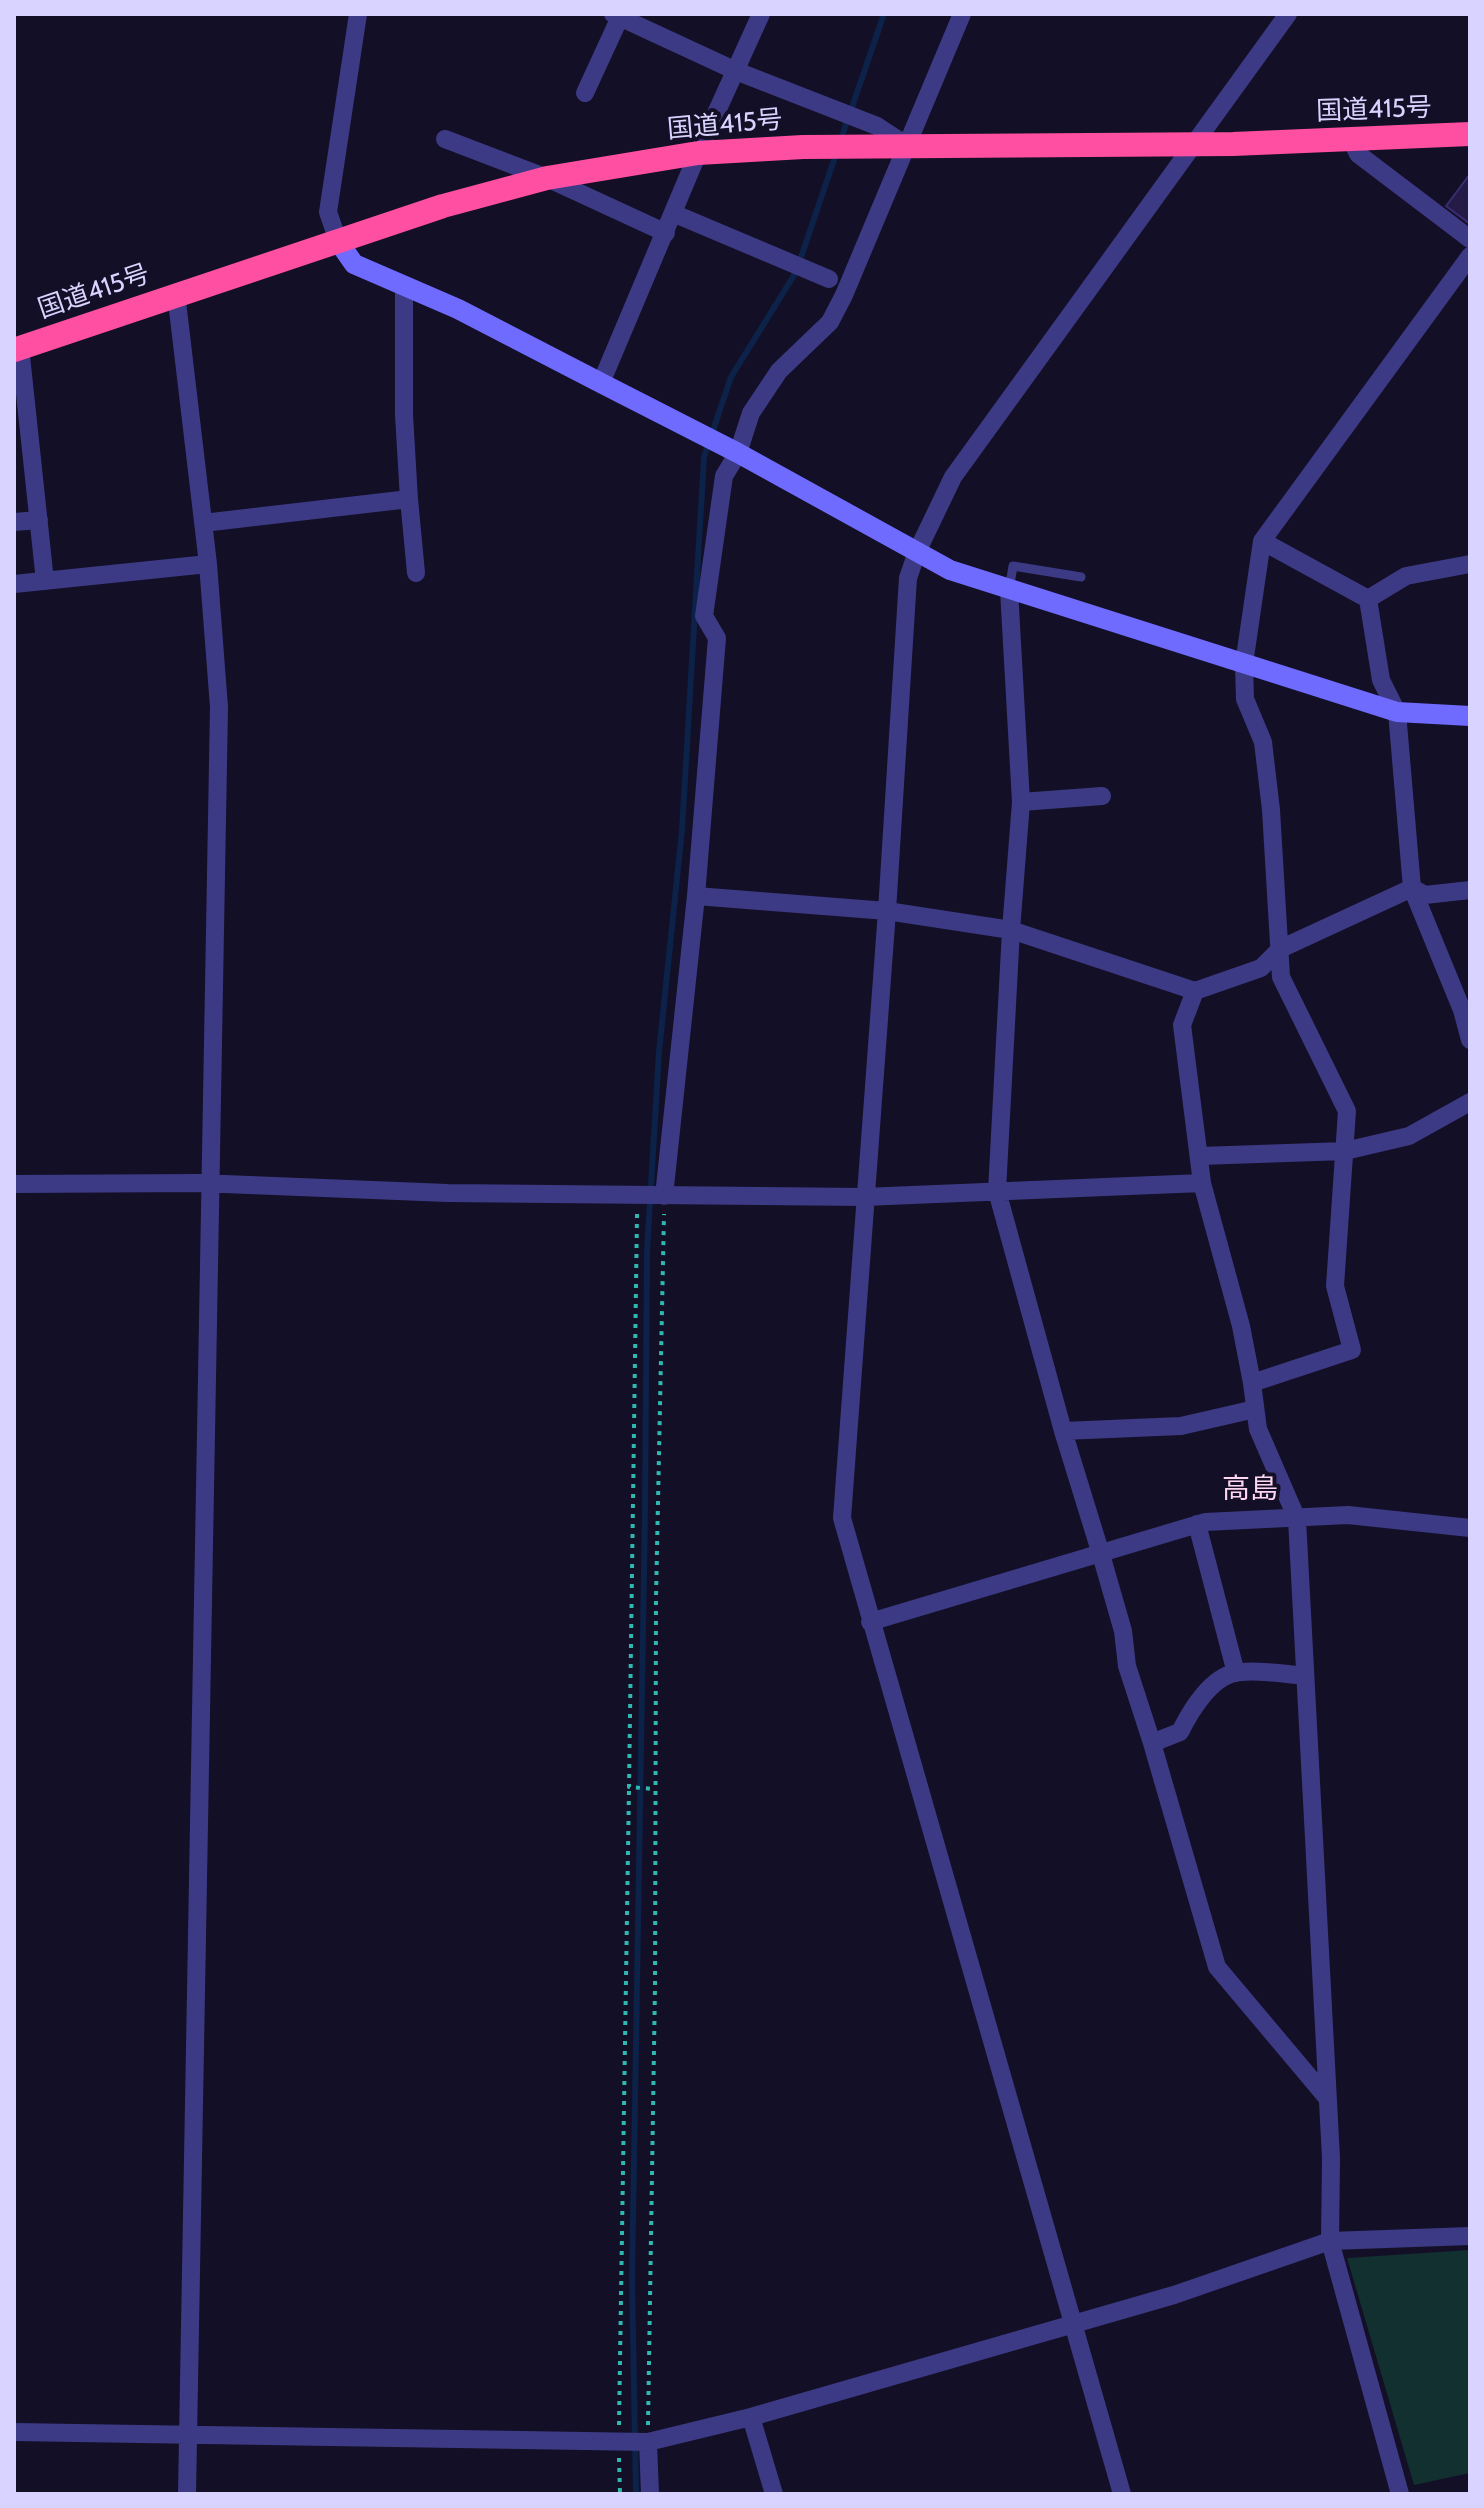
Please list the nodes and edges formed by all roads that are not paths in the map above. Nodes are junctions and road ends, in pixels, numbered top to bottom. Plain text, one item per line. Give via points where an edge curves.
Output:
1 (358, 14) edge
2 (761, 14) edge
3 (962, 14) edge
4 (1288, 14) edge
5 (617, 16) edge
6 (736, 71) junction
7 (585, 93) dead end
8 (1470, 134) edge
9 (445, 139) dead end
10 (1351, 139) junction
11 (1194, 143) junction
12 (906, 145) junction
13 (698, 153) junction
14 (547, 178) junction
15 (675, 214) junction
16 (666, 233) junction
17 (1470, 239) edge
18 (338, 241) junction
19 (1470, 256) edge
20 (829, 279) dead end
21 (404, 287) junction
22 (176, 293) junction
23 (17, 348) edge
24 (601, 383) junction
25 (738, 453) junction
26 (409, 499) junction
27 (39, 520) junction
28 (14, 522) edge
29 (203, 523) junction
30 (1262, 541) junction
31 (917, 552) junction
32 (208, 564) junction
33 (1470, 564) edge
34 (416, 573) dead end
35 (1081, 577) dead end
36 (45, 581) junction
37 (14, 584) edge
38 (1009, 590) junction
39 (1368, 599) junction
40 (1244, 664) junction
41 (1397, 712) junction
42 (1470, 716) edge
43 (1102, 796) dead end
44 (1021, 802) junction
45 (1412, 888) junction
46 (1470, 890) edge
47 (696, 896) junction
48 (887, 911) junction
49 (1011, 930) junction
50 (1280, 949) junction
51 (1195, 991) junction
52 (1470, 1040) edge
53 (1470, 1102) edge
54 (1345, 1151) junction
55 (1200, 1156) junction
56 (210, 1183) junction
57 (1202, 1183) junction
58 (14, 1184) edge
59 (997, 1191) junction
60 (664, 1196) junction
61 (864, 1197) junction
62 (1252, 1383) junction
63 (1255, 1409) junction
64 (1063, 1431) junction
65 (1297, 1519) junction
66 (1197, 1524) junction
67 (1470, 1528) edge
68 (1100, 1551) junction
69 (870, 1622) junction
70 (1236, 1673) junction
71 (1305, 1676) junction
72 (1152, 1743) junction
73 (1328, 2099) junction
74 (1470, 2236) edge
75 (1330, 2241) junction
76 (1075, 2322) junction
77 (751, 2417) junction
78 (14, 2432) edge
79 (187, 2436) junction
80 (648, 2442) junction
81 (187, 2494) edge
82 (650, 2494) edge
83 (774, 2494) edge
84 (1122, 2494) edge
85 (1400, 2494) edge

1 - 18 street via 328,212
2 - 6 street
3 - 12 street
4 - 11 street
5 - 6 street
5 - 7 street
6 - 12 street via 877,126
6 - 13 street
8 - 10 highway, 国道415号
9 - 14 street
10 - 11 highway, 国道415号
10 - 17 street via 1358,154
11 - 12 highway, 国道415号
11 - 31 street via 953,477
12 - 13 highway, 国道415号
12 - 25 street via 830,322 779,371 751,413
13 - 14 highway, 国道415号
13 - 15 street
14 - 16 street
14 - 18 highway, 国道415号
15 - 16 street
15 - 20 street
16 - 24 street
18 - 21 street via 354,264
18 - 22 highway, 国道415号
19 - 30 street
21 - 24 street
21 - 26 street
22 - 23 highway, 国道415号
22 - 29 street
23 - 27 street
24 - 25 street
25 - 31 street
25 - 47 street via 724,476 704,616 717,638
26 - 29 street
26 - 34 street
27 - 28 street
27 - 36 street
29 - 32 street
30 - 39 street
30 - 40 street
31 - 38 street via 950,570
31 - 48 street via 908,578
32 - 36 street
32 - 56 street via 219,707
33 - 39 street via 1406,576
35 - 38 lane via 1013,566
36 - 37 street
38 - 40 street
38 - 44 street
39 - 41 street via 1381,680
40 - 41 street
40 - 50 street via 1245,699 1263,742
41 - 42 street
41 - 45 street
43 - 44 street
44 - 49 street
45 - 46 street via 1425,895
45 - 50 street
45 - 52 street
47 - 48 street
47 - 60 street
48 - 49 street
48 - 61 street
49 - 51 street
49 - 59 street
50 - 51 street via 1261,968
50 - 54 street via 1281,977 1347,1111
51 - 55 street via 1182,1025
53 - 54 street via 1409,1136
54 - 55 street
54 - 62 street via 1335,1286 1352,1350
55 - 57 street
56 - 58 street
56 - 60 street
56 - 79 street
57 - 59 street
57 - 62 street
59 - 61 street
59 - 64 street
60 - 61 street
61 - 69 street via 842,1518
62 - 63 street
63 - 64 street via 1181,1426
63 - 65 street via 1258,1429
64 - 68 street
65 - 66 street
65 - 67 street via 1348,1515
65 - 71 street
66 - 68 street
66 - 70 street
68 - 69 street
68 - 72 street via 1123,1631 1127,1666
69 - 76 street
70 - 71 street
70 - 72 street via 1207,1693 1180,1732
71 - 73 street
72 - 73 street via 1217,1967
73 - 75 street
74 - 75 street
75 - 76 street via 1174,2295
75 - 85 street
76 - 77 street
76 - 84 street
77 - 80 street
77 - 83 street
78 - 79 street
79 - 80 street
79 - 81 street
80 - 82 street

